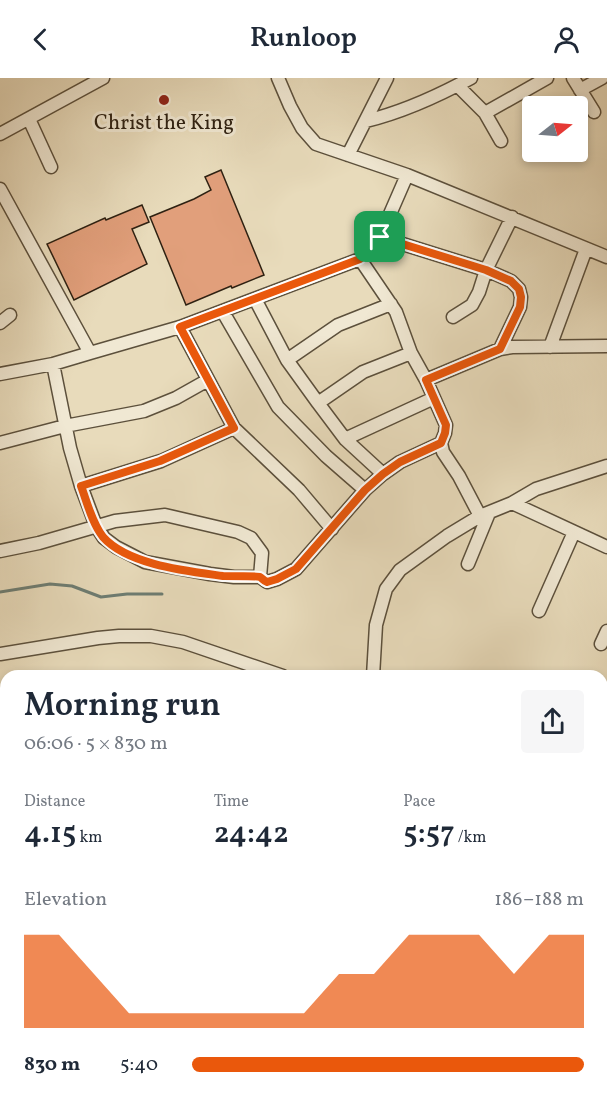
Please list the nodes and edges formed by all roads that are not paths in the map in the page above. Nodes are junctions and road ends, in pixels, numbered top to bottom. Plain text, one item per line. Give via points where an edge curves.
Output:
1 (103, 78) edge
2 (278, 78) edge
3 (387, 78) edge
4 (547, 78) edge
5 (573, 78) edge
6 (602, 78) edge
7 (466, 81) edge
8 (580, 90) junction
9 (594, 112) dead end
10 (484, 113) junction
11 (28, 118) junction
12 (366, 121) junction
13 (0, 134) edge
14 (501, 141) dead end
15 (348, 155) junction
16 (51, 167) dead end
17 (407, 175) junction
18 (0, 189) edge
19 (512, 217) junction
20 (380, 237) junction
21 (586, 249) junction
22 (607, 257) edge
23 (360, 259) junction
24 (486, 270) junction
25 (255, 299) junction
26 (391, 303) junction
27 (223, 312) junction
28 (453, 317) dead end
29 (180, 327) junction
30 (607, 345) edge
31 (550, 347) junction
32 (500, 349) junction
33 (90, 353) junction
34 (411, 353) junction
35 (287, 360) junction
36 (53, 364) junction
37 (0, 375) edge
38 (208, 380) junction
39 (426, 380) junction
40 (434, 398) junction
41 (318, 403) junction
42 (65, 426) junction
43 (234, 428) junction
44 (345, 439) junction
45 (0, 443) edge
46 (441, 443) junction
47 (607, 466) edge
48 (383, 474) junction
49 (81, 486) junction
50 (365, 490) junction
51 (512, 503) junction
52 (484, 514) junction
53 (96, 526) junction
54 (332, 529) junction
55 (574, 532) junction
56 (607, 547) edge
57 (0, 551) edge
58 (468, 564) dead end
59 (260, 577) junction
60 (539, 611) dead end
61 (607, 631) edge
62 (601, 644) dead end
63 (0, 654) edge
64 (265, 670) edge
65 (373, 670) edge

1 - 11 street
2 - 15 street via 302,128 316,144
3 - 12 street
4 - 10 street
5 - 8 street
6 - 8 street
7 - 10 street
7 - 12 street via 391,115
8 - 9 street
10 - 14 street
11 - 13 street
11 - 16 street
12 - 15 street
15 - 17 street
17 - 19 street
17 - 20 street
18 - 33 street
19 - 21 street
19 - 24 street
20 - 23 street
20 - 24 street
21 - 22 street
21 - 31 street
23 - 25 street
23 - 26 street
24 - 28 street via 472,305
24 - 32 street via 511,281 521,297
25 - 27 street
25 - 35 street
26 - 34 street
26 - 35 street via 338,325
27 - 29 street
27 - 50 street via 278,407
29 - 33 street
29 - 38 street
30 - 31 street
31 - 32 street
32 - 39 street
33 - 36 street
34 - 39 street
34 - 41 street via 363,372
35 - 41 street
36 - 37 street
36 - 42 street
38 - 42 street via 144,411
38 - 43 street
39 - 40 street
40 - 44 street
40 - 46 street via 446,425
41 - 44 street
42 - 45 street
42 - 49 street
43 - 49 street via 160,461
43 - 54 street via 299,490
44 - 48 street
46 - 48 street
46 - 52 street
47 - 51 street via 536,489
48 - 50 street
49 - 53 street
50 - 54 street
51 - 52 street
51 - 55 street
52 - 58 street
52 - 65 street via 400,570 386,589 376,625
53 - 57 street
53 - 59 street via 116,548 145,562 210,574
53 - 59 street via 165,515 238,532 251,538 262,553
54 - 59 street via 296,569 267,582
55 - 56 street
55 - 60 street
61 - 62 street
63 - 64 street via 98,638 151,636 183,642

